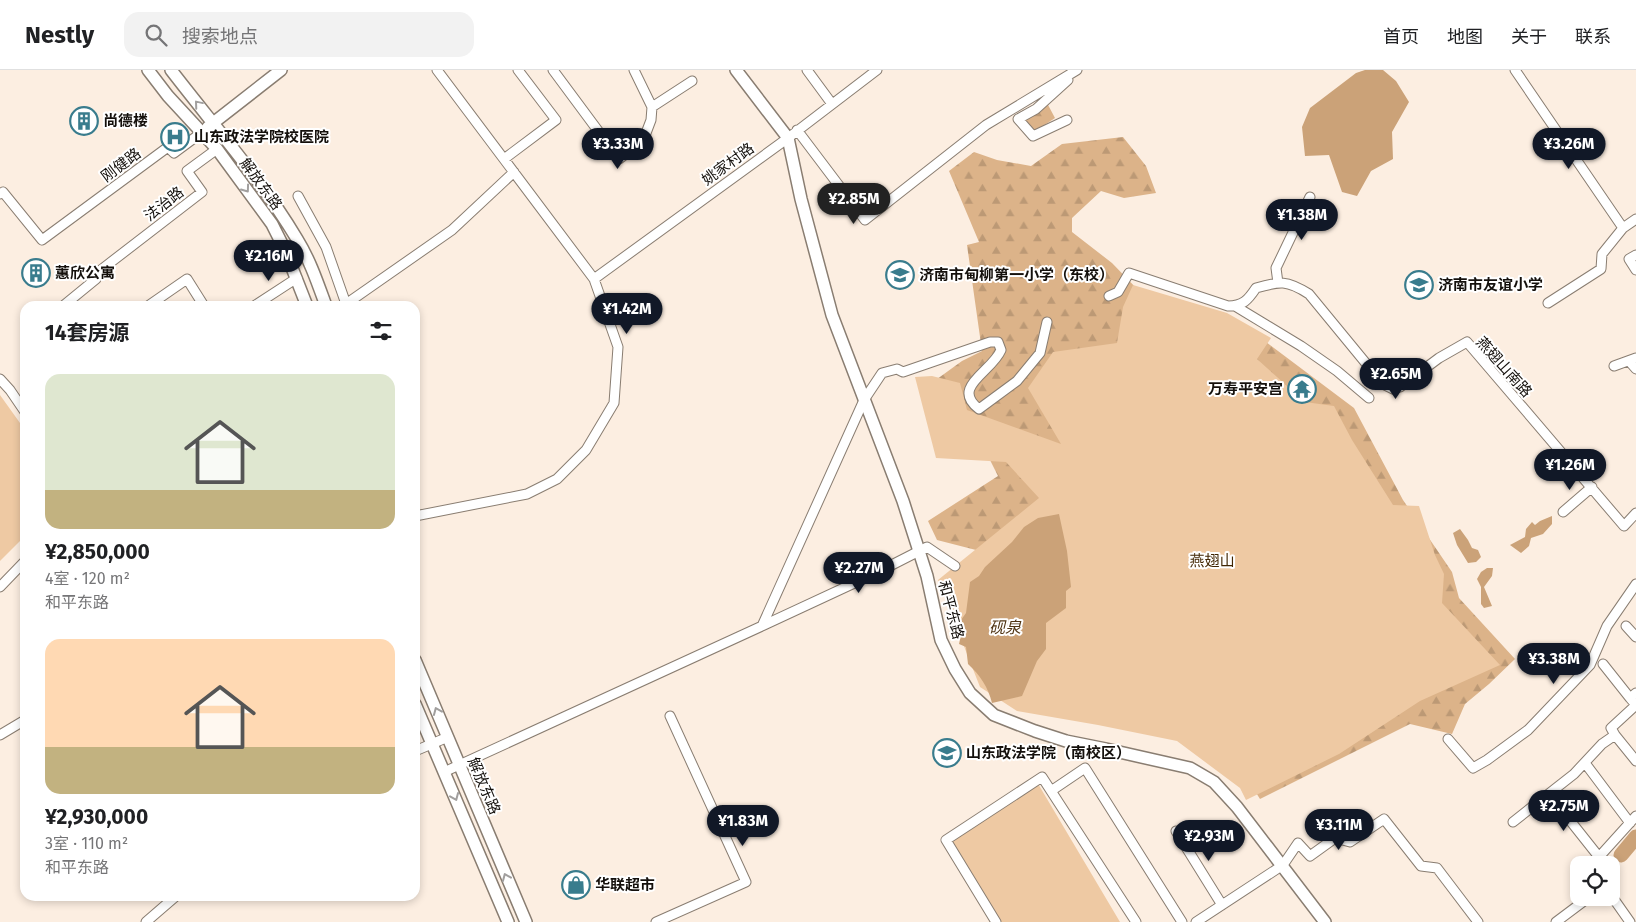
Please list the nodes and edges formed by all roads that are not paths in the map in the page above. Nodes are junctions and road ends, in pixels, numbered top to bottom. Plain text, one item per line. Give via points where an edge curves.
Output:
1 (148, 70) edge
2 (171, 70) edge
3 (281, 70) edge
4 (437, 70) edge
5 (518, 70) edge
6 (553, 70) edge
7 (634, 70) edge
8 (736, 70) edge
9 (807, 70) edge
10 (1078, 70) edge
11 (1515, 70) edge
12 (873, 71) edge
13 (692, 81) dead end
14 (832, 104) junction
15 (652, 107) junction
16 (1067, 120) dead end
17 (214, 123) junction
18 (201, 133) junction
19 (793, 134) junction
20 (217, 149) junction
21 (504, 159) junction
22 (514, 172) junction
23 (0, 194) edge
24 (298, 196) dead end
25 (1310, 197) dead end
26 (1636, 219) edge
27 (1623, 228) junction
28 (1636, 254) edge
29 (1636, 270) edge
30 (297, 278) junction
31 (594, 279) junction
32 (1278, 283) junction
33 (1108, 296) dead end
34 (70, 301) edge
35 (155, 301) edge
36 (201, 301) edge
37 (262, 301) edge
38 (306, 301) edge
39 (324, 301) edge
40 (345, 301) edge
41 (352, 301) edge
42 (1548, 303) dead end
43 (1235, 306) junction
44 (1047, 322) dead end
45 (1633, 359) edge
46 (1614, 366) dead end
47 (1636, 369) edge
48 (0, 379) edge
49 (1369, 398) dead end
50 (864, 400) junction
51 (20, 405) edge
52 (1592, 488) junction
53 (1563, 512) dead end
54 (1636, 513) edge
55 (420, 515) edge
56 (918, 552) junction
57 (20, 566) edge
58 (955, 566) dead end
59 (1636, 584) edge
60 (0, 587) edge
61 (762, 626) junction
62 (1626, 626) dead end
63 (1636, 637) edge
64 (1603, 664) dead end
65 (420, 672) edge
66 (1634, 700) edge
67 (420, 716) edge
68 (670, 716) dead end
69 (20, 723) edge
70 (0, 735) edge
71 (1615, 735) junction
72 (448, 737) junction
73 (1448, 739) dead end
74 (432, 744) junction
75 (420, 749) edge
76 (1636, 761) edge
77 (1585, 763) junction
78 (459, 766) junction
79 (444, 772) junction
80 (1052, 791) junction
81 (1549, 794) junction
82 (1633, 820) edge
83 (1513, 822) dead end
84 (1176, 831) dead end
85 (1595, 856) edge
86 (1603, 856) edge
87 (1283, 865) junction
88 (170, 901) edge
89 (1222, 905) junction
90 (1577, 906) edge
91 (1618, 906) edge
92 (146, 922) edge
93 (508, 922) edge
94 (526, 922) edge
95 (656, 922) edge
96 (996, 922) edge
97 (1136, 922) edge
98 (1182, 922) edge
99 (1196, 922) edge
100 (1325, 922) edge
101 (1478, 922) edge
102 (1556, 922) edge
103 (1630, 922) edge

1 - 18 main road, 解放东路
17 -> 2 main road, 解放东路
3 - 17 main road
4 - 21 street
5 - 21 street via 556,120
6 - 15 street via 619,159 643,141
7 - 15 street
8 - 19 main road
9 - 14 street
10 - 16 street via 1036,108 1018,119 1033,136
10 - 19 street via 986,125 865,220
11 - 27 street
12 - 14 street, 姚家村路
13 - 15 street
14 - 19 street, 姚家村路
17 - 18 main road
17 - 39 main road, 解放东路 via 298,241
18 - 20 main road, 解放东路
18 - 23 street, 刚健路 via 174,154 168,147 42,240 3,192
19 - 31 street, 姚家村路
19 - 50 main road, 和平东路 via 801,199 832,315
20 -> 30 main road, 解放东路 via 272,224
20 - 34 street, 法治路 via 187,171 202,192
21 - 22 street
22 - 31 street
22 - 41 street via 452,230
24 - 40 street via 326,247
25 - 32 street via 1276,268
26 - 27 street
27 - 42 street via 1602,254 1601,269
28 - 29 street via 1630,259
30 - 37 street
30 - 38 main road, 解放东路
31 - 55 street via 618,347 614,403 586,450 556,479 527,494
32 - 43 street via 1256,288 1248,300
32 - 52 street, 燕翅山南路 via 1295,285 1309,294 1383,384 1393,389 1466,342
33 - 43 street via 1118,292 1129,273
35 - 36 street via 187,279
43 - 49 street via 1338,371
44 - 50 street via 1040,353 1017,381 979,409 972,404 969,387 997,359 1001,350 998,342 903,372 897,369 882,373
45 - 46 street
45 - 47 street
48 - 51 street
50 - 56 main road, 和平东路 via 903,501
50 - 61 street
52 - 53 street
52 - 54 street, 燕翅山南路 via 1624,526
56 - 58 street via 927,547
56 - 61 street
56 - 87 main road, 和平东路 via 942,640 955,669 970,694 994,715 1066,741 1190,768 1214,782
57 - 60 street
59 - 73 street via 1606,626 1590,664 1528,730 1472,768
61 - 78 street
62 - 63 street
64 - 66 street
72 -> 65 main road, 解放东路
66 - 71 street via 1611,728
67 - 74 main road, 解放东路
68 - 95 street via 746,882
69 - 70 street
71 - 76 street
71 - 77 street
72 - 74 street
72 - 78 main road, 解放东路
74 - 75 street
74 - 79 main road, 解放东路
77 - 81 street
77 - 82 street
78 - 79 street
94 -> 78 main road, 解放东路
79 -> 93 main road, 解放东路
80 - 96 street via 1042,777 946,840
80 - 97 street
80 - 98 street via 1085,768
81 - 83 street
81 - 85 street
82 - 86 street
84 - 89 street
87 - 89 street
87 - 100 main road, 和平东路
87 - 101 street via 1298,843 1310,856 1335,838 1350,842 1384,819 1421,866 1437,868
88 - 92 street
89 - 99 street
90 - 102 street
91 - 103 street

